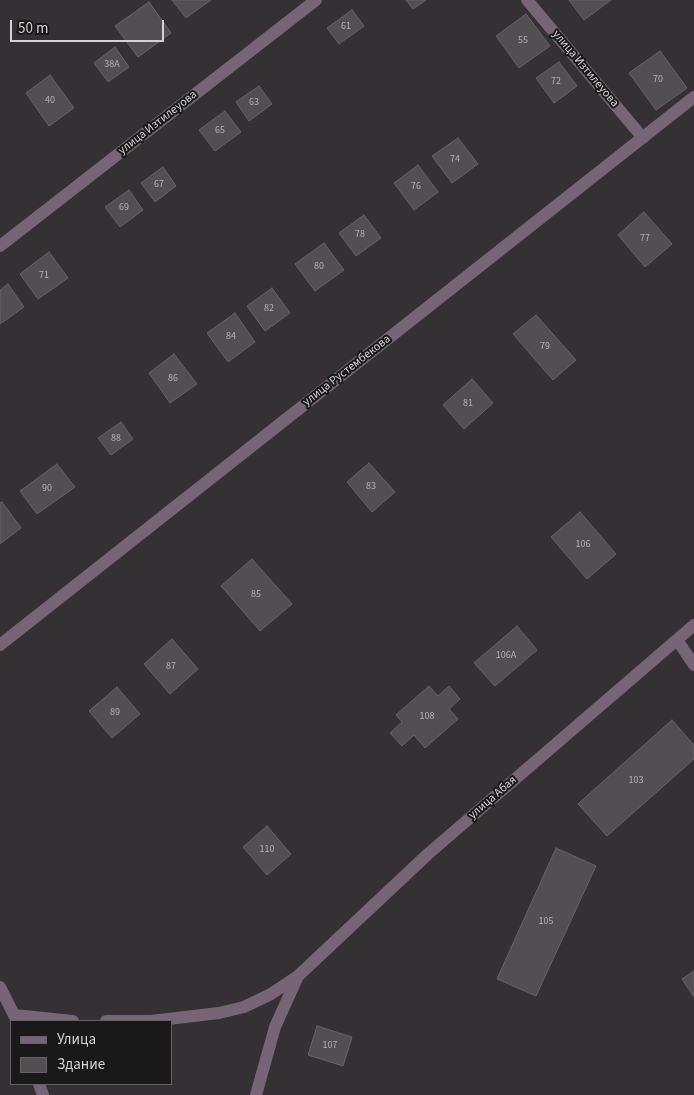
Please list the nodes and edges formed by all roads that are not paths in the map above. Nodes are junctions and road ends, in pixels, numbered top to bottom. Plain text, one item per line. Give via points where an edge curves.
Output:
1 (316, 0) edge
2 (527, 0) edge
3 (694, 97) edge
4 (643, 138) junction
5 (0, 246) edge
6 (694, 625) edge
7 (678, 640) junction
8 (0, 645) edge
9 (694, 665) edge
10 (298, 976) junction
11 (0, 987) edge
12 (15, 1018) edge
13 (54, 1020) edge
14 (151, 1020) edge
15 (256, 1095) edge

1 - 5 street, улица Изтилеуова
2 - 4 street, улица Изтилеуова
3 - 4 street, улица Рустембекова
4 - 8 street, улица Рустембекова
6 - 7 street, улица Абая
7 - 9 street
7 - 10 street, улица Абая via 428,854
10 - 14 street via 244,1007
10 - 15 street via 275,1027
11 - 12 street
12 - 13 street

